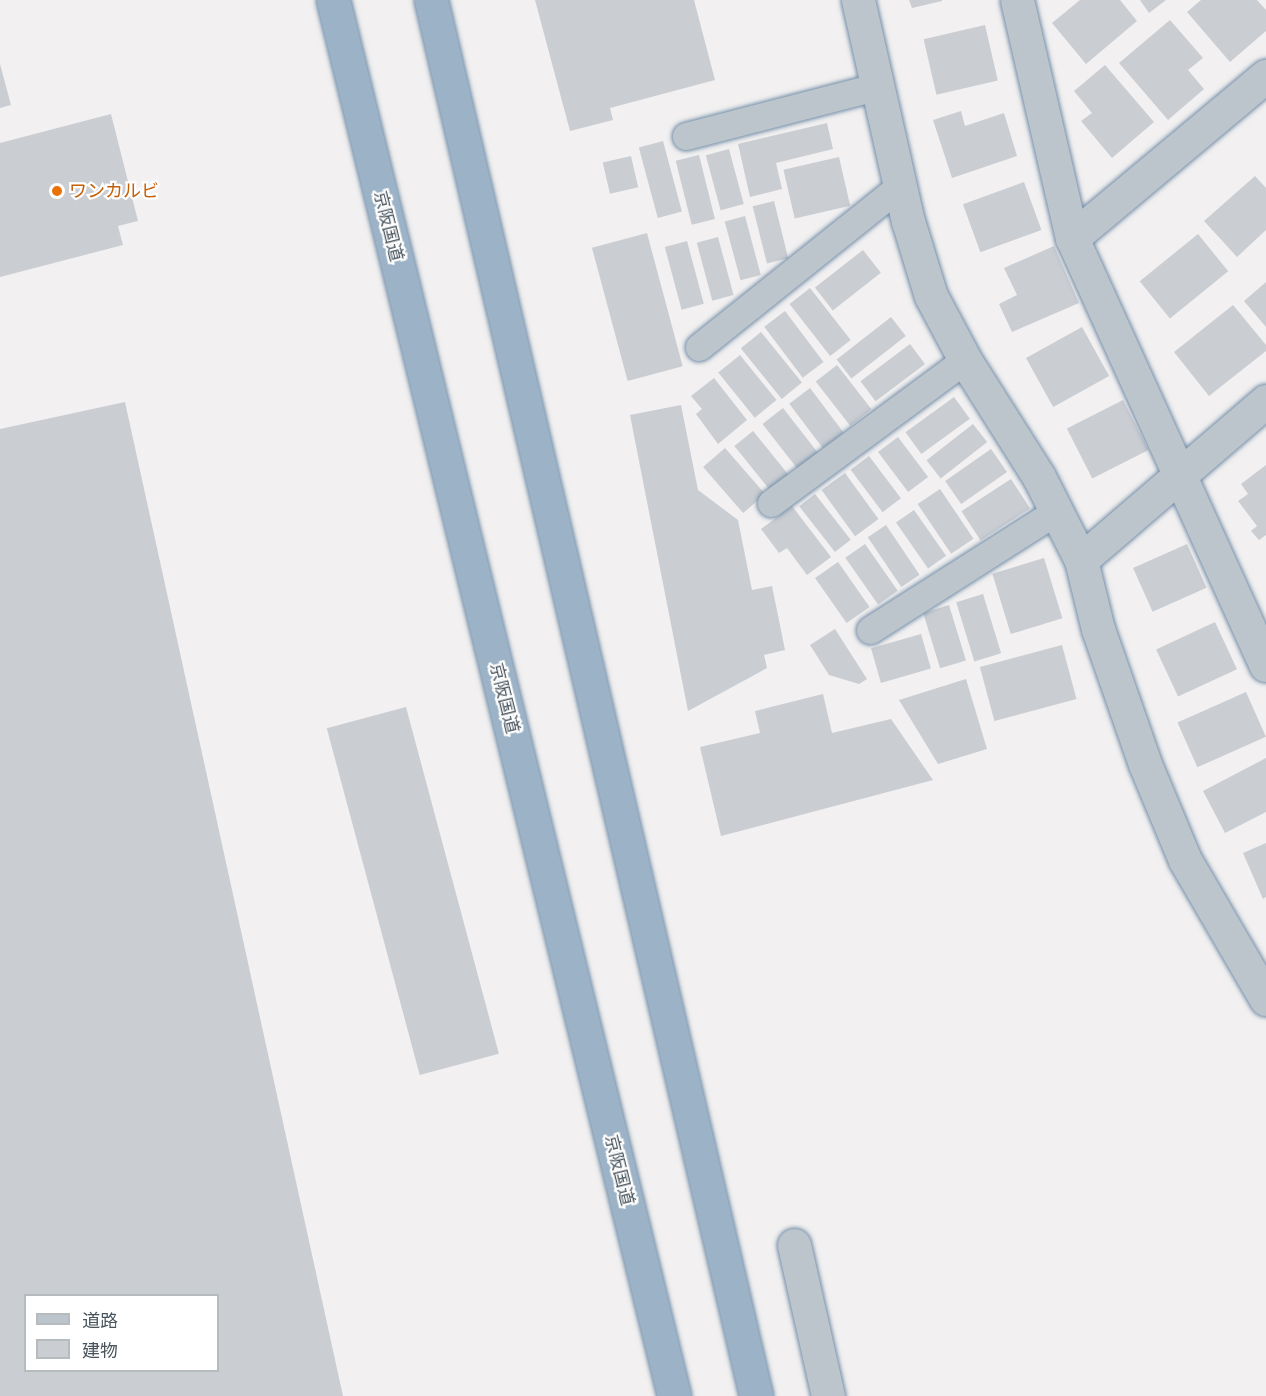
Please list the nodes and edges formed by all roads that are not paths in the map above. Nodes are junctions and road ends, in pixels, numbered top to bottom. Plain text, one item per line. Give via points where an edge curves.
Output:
1 (333, 0) edge
2 (431, 0) edge
3 (858, 0) edge
4 (1017, 0) edge
5 (1266, 76) edge
6 (875, 87) junction
7 (686, 135) dead end
8 (899, 187) junction
9 (1072, 238) junction
10 (699, 347) dead end
11 (965, 360) junction
12 (1266, 401) edge
13 (1180, 477) junction
14 (771, 503) dead end
15 (1057, 511) junction
16 (1081, 560) junction
17 (870, 630) dead end
18 (1266, 665) edge
19 (1266, 999) edge
20 (794, 1245) dead end
21 (674, 1396) edge
22 (756, 1396) edge
23 (828, 1396) edge

1 - 21 highway, 京阪国道
2 - 22 highway
3 - 6 street
4 - 9 street
5 - 9 street
6 - 7 lane
6 - 8 street
8 - 10 lane
8 - 11 street via 931,296
9 - 13 street
11 - 14 lane
11 - 15 street
12 - 13 street
13 - 16 street
13 - 18 street
15 - 16 street
15 - 17 lane
16 - 19 street via 1098,629 1167,817 1221,927
20 - 23 street

